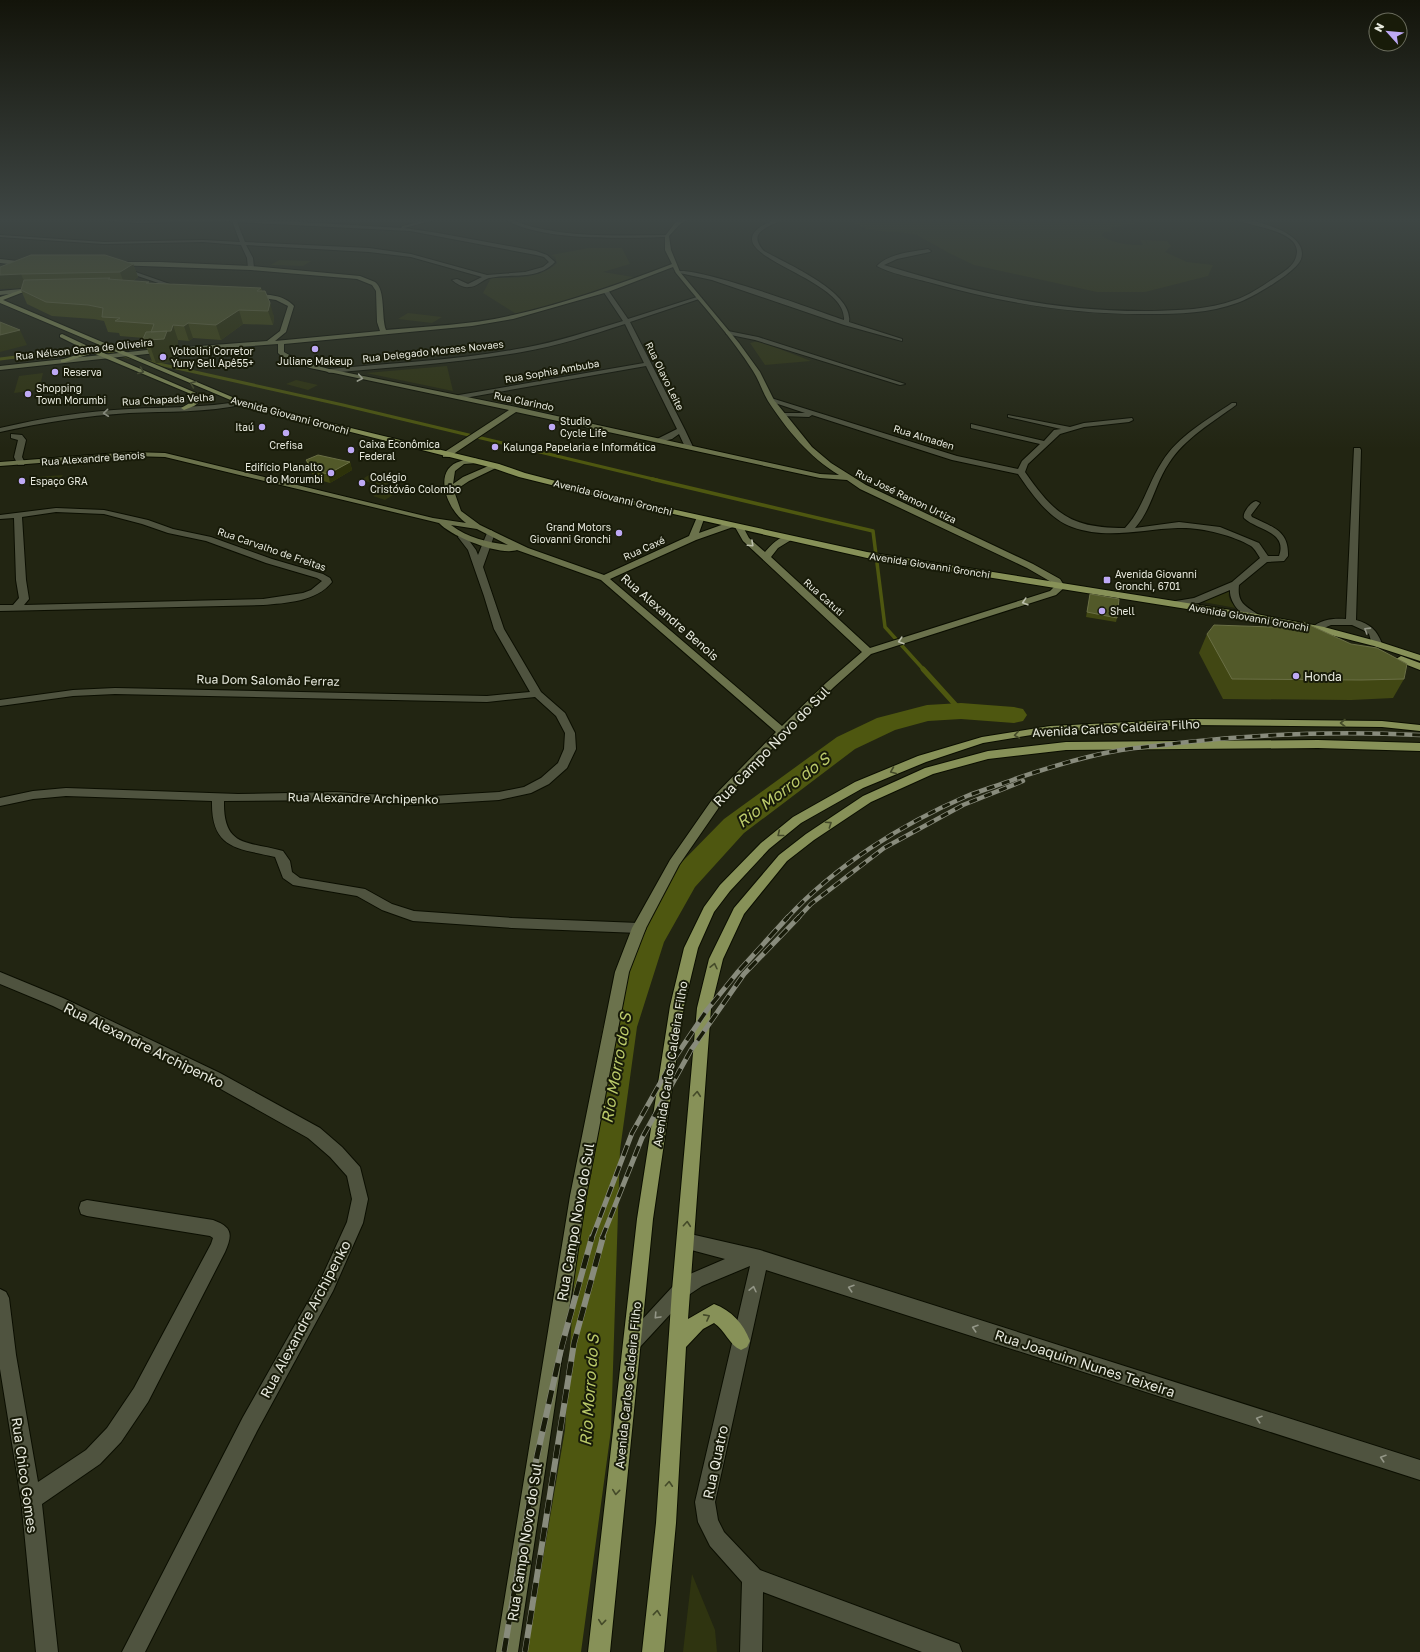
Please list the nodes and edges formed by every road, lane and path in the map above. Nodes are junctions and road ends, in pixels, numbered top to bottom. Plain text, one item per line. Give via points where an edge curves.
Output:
1 (13, 295) edge
2 (244, 295) edge
3 (379, 295) edge
4 (591, 295) edge
5 (609, 295) edge
6 (697, 295) edge
7 (763, 295) edge
8 (832, 295) edge
9 (987, 295) edge
10 (1251, 295) edge
11 (699, 298) junction
12 (0, 300) edge
13 (380, 322) junction
14 (627, 322) junction
15 (846, 324) junction
16 (284, 330) junction
17 (55, 333) dead end
18 (384, 333) junction
19 (728, 333) junction
20 (365, 334) junction
21 (309, 339) junction
22 (900, 340) dead end
23 (281, 342) junction
24 (265, 343) junction
25 (105, 346) junction
26 (95, 351) junction
27 (123, 354) junction
28 (105, 356) junction
29 (63, 361) junction
30 (648, 364) junction
31 (0, 368) edge
32 (330, 371) junction
33 (902, 384) dead end
34 (204, 397) junction
35 (459, 397) junction
36 (771, 400) junction
37 (242, 404) junction
38 (1234, 404) dead end
39 (228, 406) junction
40 (184, 408) junction
41 (516, 409) junction
42 (250, 413) dead end
43 (782, 415) junction
44 (822, 416) junction
45 (1010, 416) dead end
46 (1129, 420) dead end
47 (974, 426) dead end
48 (1067, 428) junction
49 (0, 430) edge
50 (681, 430) junction
51 (14, 436) dead end
52 (659, 440) junction
53 (1044, 443) junction
54 (374, 444) dead end
55 (689, 447) junction
56 (1357, 450) dead end
57 (446, 455) junction
58 (474, 461) junction
59 (21, 462) junction
60 (0, 464) edge
61 (459, 464) junction
62 (496, 466) junction
63 (487, 471) junction
64 (1021, 472) junction
65 (522, 475) junction
66 (847, 478) junction
67 (450, 490) junction
68 (1256, 503) dead end
69 (458, 512) junction
70 (18, 514) junction
71 (0, 517) edge
72 (700, 518) junction
73 (735, 526) junction
74 (479, 527) junction
75 (454, 528) junction
76 (1127, 531) junction
77 (491, 533) junction
78 (462, 537) junction
79 (693, 538) junction
80 (788, 538) junction
81 (486, 544) junction
82 (525, 550) junction
83 (766, 558) junction
84 (1265, 559) junction
85 (478, 567) junction
86 (604, 578) junction
87 (1235, 584) junction
88 (1060, 587) junction
89 (1173, 604) junction
90 (16, 607) junction
91 (0, 608) edge
92 (1256, 617) junction
93 (1351, 622) junction
94 (1317, 628) junction
95 (1341, 634) junction
96 (1377, 644) junction
97 (868, 652) junction
98 (1420, 658) edge
99 (1420, 667) edge
100 (537, 694) junction
101 (0, 703) edge
102 (1420, 720) edge
103 (1382, 724) junction
104 (1420, 728) edge
105 (782, 732) junction
106 (1420, 740) edge
107 (1399, 746) junction
108 (1420, 747) edge
109 (218, 798) junction
110 (0, 802) edge
111 (639, 928) junction
112 (0, 978) edge
113 (87, 1208) dead end
114 (686, 1240) junction
115 (755, 1258) junction
116 (681, 1290) junction
117 (0, 1298) edge
118 (741, 1341) junction
119 (633, 1342) junction
120 (678, 1343) junction
121 (1420, 1470) edge
122 (31, 1499) junction
123 (753, 1578) junction
124 (47, 1652) edge
125 (133, 1652) edge
126 (507, 1652) edge
127 (599, 1652) edge
128 (653, 1652) edge
129 (751, 1652) edge
130 (952, 1652) edge

1 - 12 main road
2 - 16 street via 279,299 289,304 291,306
3 - 13 street
4 - 18 street, Rua Nélson Gama de Oliveira via 513,317 442,328
5 - 14 street, Rua Olavo Leite
6 - 11 street, Rua José Ramon Urtiza
7 - 15 street
8 - 15 street via 846,310
9 - 10 street via 1042,306 1115,313 1195,310 1230,304
11 - 14 street, Rua Delegado Moraes Novaes
11 - 19 street, Rua José Ramon Urtiza
12 - 25 main road, Avenida Giovanni Gronchi
13 - 18 street
13 - 20 street
14 - 30 street, Rua Olavo Leite
14 - 32 street, Rua Delegado Moraes Novaes via 564,341 499,355
15 - 22 street
16 - 21 street
16 - 24 street via 278,337
17 - 26 main road, Avenida Giovanni Gronchi
18 - 20 street, Rua Nélson Gama de Oliveira
19 - 33 street via 756,338
19 - 36 street, Rua José Ramon Urtiza via 757,372
20 - 21 street, Rua Nélson Gama de Oliveira
21 - 23 street, Rua Nélson Gama de Oliveira
23 - 24 street, Rua Nélson Gama de Oliveira
23 - 32 street, Rua Clarindo via 283,356
24 - 27 street, Rua Nélson Gama de Oliveira
25 - 26 main road
25 - 27 main road, Avenida Giovanni Gronchi
26 - 28 main road, Avenida Giovanni Gronchi
26 - 29 main road
27 - 28 street, Rua Nélson Gama de Oliveira
37 -> 27 main road, Avenida Giovanni Gronchi
28 - 29 street, Rua Nélson Gama de Oliveira
28 -> 34 main road, Avenida Giovanni Gronchi
29 - 31 street, Rua Nélson Gama de Oliveira
30 - 35 street, Rua Sophia Ambuba
30 - 50 street, Rua Olavo Leite
32 -> 35 street, Rua Clarindo
34 - 39 main road, Avenida Giovanni Gronchi
34 - 40 main road
35 - 41 street, Rua Clarindo
36 - 43 street, Rua José Ramon Urtiza
36 - 44 street, Rua Almaden
37 - 39 street, Rua Chapada Velha
37 - 57 main road, Avenida Giovanni Gronchi
38 - 76 street via 1187,439 1167,460 1136,523
39 - 40 street, Rua Chapada Velha
39 - 42 main road, Avenida Giovanni Gronchi
40 -> 49 street, Rua Chapada Velha via 109,412
41 - 52 street, Rua Clarindo
41 - 57 street
43 - 44 street, Rua Almaden
43 - 66 street, Rua José Ramon Urtiza via 809,449
44 - 64 street, Rua Almaden via 955,458
45 - 48 street
46 - 48 street
47 - 53 street
48 - 53 street via 1057,432
50 - 52 street
50 - 55 street, Rua Olavo Leite
51 - 59 street via 22,440 18,458
52 - 55 street, Rua Clarindo
53 - 64 street via 1025,463
54 - 61 main road, Avenida Giovanni Gronchi
55 - 66 street, Rua Clarindo via 820,476
56 - 93 street
57 - 58 main road, Avenida Giovanni Gronchi
58 - 61 street
58 - 62 main road, Avenida Giovanni Gronchi
59 - 60 street, Rua Alexandre Benois
59 - 75 street, Rua Alexandre Benois via 132,454 165,455 442,522
61 - 63 main road, Avenida Giovanni Gronchi
61 - 67 street via 450,472
62 - 63 street
62 - 65 main road, Avenida Giovanni Gronchi
63 - 65 main road, Avenida Giovanni Gronchi
63 - 67 street
64 - 76 street via 1058,516 1074,526 1102,531
65 - 72 main road, Avenida Giovanni Gronchi
66 - 88 street, Rua José Ramon Urtiza via 1030,566 1057,580
67 - 69 street via 450,497
68 - 84 street via 1247,515 1248,518 1274,530 1281,536 1284,544 1284,556 1281,559
69 - 74 street
69 - 75 street
70 - 71 street, Rua Carvalho de Freitas
70 - 90 street via 24,599
70 - 90 street, Rua Carvalho de Freitas via 69,509 113,514 208,539 320,576 327,582 308,594 263,602
72 - 73 main road, Avenida Giovanni Gronchi
72 - 79 street
73 - 79 street, Rua Caxé
73 - 80 main road, Avenida Giovanni Gronchi
73 -> 83 street, Rua Catuti
74 - 75 street, Rua Alexandre Benois
74 - 77 street, Rua Alexandre Benois
75 - 78 street, Rua Alexandre Benois
76 - 84 street via 1179,524 1220,530 1256,545
77 - 81 street
77 - 82 street, Rua Alexandre Benois
78 - 81 street, Rua Alexandre Benois
78 - 85 street, Rua Alexandre Archipenko via 472,550
79 - 86 street, Rua Caxé
80 - 83 street via 778,542
80 - 88 main road, Avenida Giovanni Gronchi via 867,555
81 - 82 street, Rua Alexandre Benois
81 - 85 street
82 - 86 street, Rua Alexandre Benois
83 - 97 street, Rua Catuti
84 - 87 street
85 - 100 street, Rua Alexandre Archipenko via 498,629
86 - 105 street, Rua Alexandre Benois
87 - 89 street via 1196,601
87 - 92 street via 1233,594 1236,603
88 - 89 main road, Avenida Giovanni Gronchi
88 -> 97 street, Rua Campo Novo do Sul via 1053,593
89 - 92 main road, Avenida Giovanni Gronchi
90 - 91 street, Rua Carvalho de Freitas
92 - 94 main road, Avenida Giovanni Gronchi
93 - 94 street via 1331,622
96 -> 93 street via 1371,631
94 - 95 main road, Avenida Giovanni Gronchi
95 - 96 main road, Avenida Giovanni Gronchi
95 - 99 main road, Avenida Giovanni Gronchi
96 - 98 main road, Avenida Giovanni Gronchi
97 - 105 street, Rua Campo Novo do Sul
100 - 101 street, Rua Dom Salomão Ferraz via 487,699 114,691 73,693
100 - 109 street, Rua Alexandre Archipenko via 560,715 570,733 570,749 560,768 545,781 527,790 499,796 415,801 336,796
102 - 103 main road
103 - 104 main road, Avenida Carlos Caldeira Filho
103 -> 119 main road, Avenida Carlos Caldeira Filho via 1133,724 1050,729 982,740 922,759 859,785 797,820 770,842 725,888 709,910 691,948 677,1006 645,1219
105 - 111 street, Rua Campo Novo do Sul via 720,797 674,863
106 - 107 main road
107 - 108 main road, Avenida Carlos Caldeira Filho
114 -> 107 main road, Avenida Carlos Caldeira Filho via 704,1008 716,959 739,910 783,858 810,837 867,799 929,771 988,755 1066,746
109 - 110 street, Rua Alexandre Archipenko via 59,792 21,796
109 - 111 street via 220,827 228,838 279,854 288,877 297,882 360,892 387,907 413,916
111 - 126 street, Rua Campo Novo do Sul via 622,972 578,1196
112 - 125 street, Rua Alexandre Archipenko via 58,1002 215,1078 314,1133 354,1172 360,1199 354,1223 327,1285 250,1424
113 - 122 street via 213,1228 222,1234 141,1396 114,1435 93,1457
114 - 115 street, Rua Joaquim Nunes Teixeira
114 - 116 main road, Avenida Carlos Caldeira Filho
115 - 116 street via 702,1278
118 -> 115 street, Rua Quatro
121 -> 115 street, Rua Joaquim Nunes Teixeira
116 -> 119 street
116 - 120 main road, Avenida Carlos Caldeira Filho
117 - 122 street, Rua Chico Gomes
120 -> 118 main road via 697,1323 714,1314 724,1318
118 - 123 street, Rua Quatro via 705,1502 708,1522 717,1539
119 -> 127 main road, Avenida Carlos Caldeira Filho
128 -> 120 main road, Avenida Carlos Caldeira Filho via 666,1523
122 - 124 street, Rua Chico Gomes
123 - 129 street
123 - 130 street

